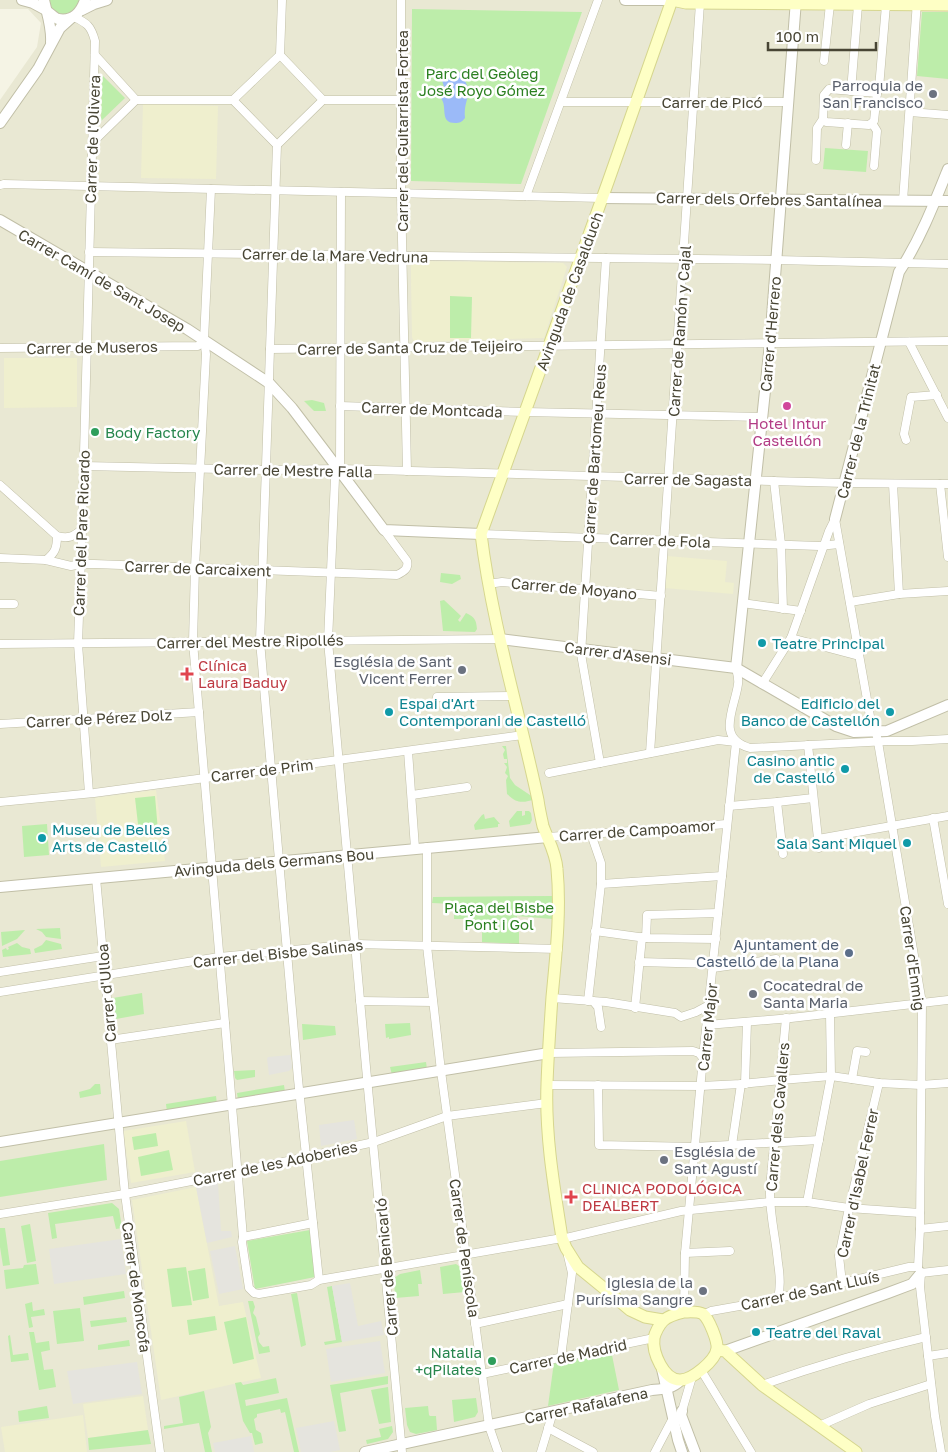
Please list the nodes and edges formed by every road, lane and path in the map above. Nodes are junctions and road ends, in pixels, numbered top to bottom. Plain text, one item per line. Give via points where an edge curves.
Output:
1 (22, 0) edge
2 (106, 0) edge
3 (282, 0) edge
4 (401, 0) edge
5 (598, 0) edge
6 (625, 0) edge
7 (672, 0) edge
8 (796, 2) edge
9 (700, 3) junction
10 (917, 3) edge
11 (830, 4) junction
12 (84, 5) edge
13 (858, 5) junction
14 (886, 5) junction
15 (948, 5) edge
16 (46, 7) edge
17 (72, 18) junction
18 (51, 45) junction
19 (95, 55) junction
20 (280, 55) junction
21 (824, 60) dead end
22 (851, 91) junction
23 (877, 93) junction
24 (136, 100) junction
25 (233, 100) junction
26 (323, 100) junction
27 (401, 100) junction
28 (561, 102) junction
29 (636, 102) junction
30 (694, 102) junction
31 (788, 102) junction
32 (910, 112) junction
33 (948, 115) edge
34 (823, 119) junction
35 (872, 123) junction
36 (0, 124) edge
37 (848, 124) junction
38 (93, 142) junction
39 (277, 145) junction
40 (846, 145) dead end
41 (816, 160) dead end
42 (874, 166) dead end
43 (948, 169) edge
44 (1, 184) edge
45 (91, 186) junction
46 (211, 189) junction
47 (275, 190) junction
48 (341, 192) junction
49 (401, 193) junction
50 (526, 196) junction
51 (602, 198) junction
52 (688, 199) junction
53 (781, 200) junction
54 (903, 201) junction
55 (935, 201) junction
56 (948, 201) edge
57 (0, 220) edge
58 (89, 252) junction
59 (208, 254) junction
60 (273, 254) junction
61 (340, 255) junction
62 (402, 256) junction
63 (581, 258) junction
64 (606, 258) junction
65 (684, 259) junction
66 (776, 260) junction
67 (905, 263) junction
68 (948, 264) edge
69 (88, 272) junction
70 (187, 329) junction
71 (204, 340) junction
72 (948, 341) edge
73 (881, 342) junction
74 (909, 342) junction
75 (678, 344) junction
76 (770, 344) junction
77 (601, 345) junction
78 (183, 346) junction
79 (549, 346) junction
80 (86, 347) junction
81 (0, 348) edge
82 (340, 348) junction
83 (404, 348) junction
84 (270, 349) junction
85 (270, 383) junction
86 (936, 395) junction
87 (340, 406) junction
88 (405, 409) junction
89 (525, 412) junction
90 (596, 414) junction
91 (673, 416) junction
92 (762, 418) junction
93 (948, 418) edge
94 (906, 440) dead end
95 (84, 466) junction
96 (201, 468) junction
97 (266, 470) junction
98 (340, 470) junction
99 (407, 472) junction
100 (502, 474) junction
101 (592, 477) junction
102 (669, 479) junction
103 (755, 480) junction
104 (774, 482) junction
105 (845, 483) junction
106 (892, 484) junction
107 (944, 484) edge
108 (0, 486) edge
109 (835, 519) junction
110 (82, 529) junction
111 (384, 530) junction
112 (481, 534) junction
113 (57, 536) junction
114 (588, 538) junction
115 (664, 540) junction
116 (749, 543) junction
117 (781, 544) junction
118 (839, 544) junction
119 (823, 546) junction
120 (948, 557) edge
121 (0, 558) edge
122 (46, 560) junction
123 (80, 564) junction
124 (196, 567) junction
125 (263, 570) junction
126 (331, 573) junction
127 (488, 584) junction
128 (585, 589) junction
129 (948, 591) edge
130 (899, 594) junction
131 (661, 596) junction
132 (850, 602) junction
133 (742, 603) junction
134 (0, 604) edge
135 (14, 604) dead end
136 (783, 609) junction
137 (801, 611) junction
138 (500, 638) junction
139 (791, 638) junction
140 (260, 641) junction
141 (328, 641) junction
142 (193, 642) junction
143 (0, 644) edge
144 (78, 644) junction
145 (581, 649) junction
146 (859, 656) junction
147 (656, 658) junction
148 (736, 668) junction
149 (762, 684) junction
150 (513, 696) junction
151 (437, 697) dead end
152 (948, 705) edge
153 (199, 712) junction
154 (83, 719) junction
155 (0, 724) edge
156 (523, 735) junction
157 (877, 737) junction
158 (948, 739) edge
159 (736, 742) junction
160 (808, 745) junction
161 (408, 751) junction
162 (650, 753) junction
163 (338, 760) junction
164 (600, 763) junction
165 (272, 769) junction
166 (548, 773) dead end
167 (204, 778) junction
168 (467, 787) dead end
169 (89, 793) junction
170 (412, 795) junction
171 (813, 798) junction
172 (0, 802) edge
173 (778, 802) junction
174 (729, 806) junction
175 (948, 816) edge
176 (933, 818) junction
177 (727, 824) junction
178 (892, 826) junction
179 (591, 834) junction
180 (548, 837) junction
181 (818, 839) junction
182 (428, 847) junction
183 (415, 848) junction
184 (819, 848) dead end
185 (783, 854) dead end
186 (347, 856) junction
187 (280, 861) junction
188 (212, 867) junction
189 (722, 876) junction
190 (96, 878) junction
191 (601, 884) junction
192 (0, 887) edge
193 (948, 904) edge
194 (718, 913) junction
195 (595, 931) junction
196 (644, 938) junction
197 (716, 939) junction
198 (355, 944) junction
199 (427, 946) junction
200 (558, 949) junction
201 (288, 951) junction
202 (103, 956) junction
203 (219, 957) junction
204 (776, 959) dead end
205 (639, 962) junction
206 (713, 966) junction
207 (0, 972) edge
208 (104, 976) junction
209 (0, 992) edge
210 (552, 998) junction
211 (948, 1000) edge
212 (360, 1001) junction
213 (590, 1001) junction
214 (433, 1002) junction
215 (922, 1003) junction
216 (709, 1005) junction
217 (635, 1008) junction
218 (830, 1013) junction
219 (786, 1018) junction
220 (747, 1022) junction
221 (225, 1023) junction
222 (707, 1025) junction
223 (601, 1027) dead end
224 (110, 1040) junction
225 (866, 1052) dead end
226 (549, 1053) junction
227 (703, 1058) junction
228 (441, 1071) junction
229 (832, 1076) junction
230 (852, 1079) junction
231 (780, 1080) junction
232 (368, 1082) junction
233 (879, 1083) junction
234 (948, 1083) edge
235 (743, 1084) junction
236 (546, 1085) junction
237 (598, 1085) junction
238 (922, 1085) junction
239 (701, 1086) junction
240 (300, 1093) junction
241 (547, 1103) junction
242 (232, 1104) junction
243 (447, 1116) junction
244 (118, 1123) junction
245 (819, 1140) junction
246 (0, 1142) edge
247 (374, 1142) junction
248 (775, 1142) junction
249 (732, 1145) junction
250 (695, 1147) junction
251 (306, 1156) junction
252 (237, 1172) junction
253 (125, 1194) junction
254 (770, 1202) junction
255 (806, 1202) junction
256 (849, 1208) junction
257 (689, 1211) junction
258 (920, 1213) junction
259 (0, 1214) edge
260 (313, 1222) junction
261 (948, 1226) edge
262 (920, 1229) junction
263 (242, 1237) junction
264 (563, 1242) junction
265 (730, 1251) dead end
266 (685, 1253) junction
267 (466, 1254) junction
268 (386, 1269) junction
269 (920, 1270) junction
270 (948, 1270) edge
271 (319, 1280) junction
272 (842, 1283) junction
273 (778, 1298) junction
274 (568, 1304) junction
275 (684, 1312) junction
276 (703, 1314) junction
277 (663, 1320) junction
278 (475, 1324) junction
279 (926, 1336) junction
280 (654, 1338) junction
281 (721, 1351) junction
282 (948, 1353) edge
283 (928, 1356) junction
284 (561, 1357) junction
285 (662, 1369) junction
286 (482, 1374) junction
287 (691, 1376) junction
288 (931, 1384) junction
289 (762, 1385) junction
290 (666, 1389) junction
291 (682, 1411) joint
292 (553, 1412) junction
293 (672, 1418) junction
294 (489, 1426) junction
295 (819, 1426) junction
296 (548, 1428) junction
297 (402, 1448) edge
298 (160, 1452) edge
299 (365, 1452) edge
300 (498, 1452) edge
301 (541, 1452) edge
302 (593, 1452) edge
303 (655, 1452) edge
304 (682, 1452) edge
305 (695, 1452) edge
306 (751, 1452) edge
307 (856, 1452) edge
308 (941, 1452) edge

1 - 16 street
2 - 12 street
3 - 20 street
4 - 27 street, Carrer del Guitarrista Fortea
5 - 28 street
6 - 7 street
7 - 9 main road
7 - 29 main road, Avinguda de Casalduch
8 - 9 main road
8 - 11 main road
8 - 31 street, Carrer d'Herrero
9 - 30 street, Carrer de Ramón y Cajal
10 - 14 main road
10 - 15 main road
10 - 32 street
11 - 13 main road
11 - 21 street
12 - 17 street
13 - 14 main road
13 - 22 street
14 - 23 street
16 - 17 street via 58,18
16 - 18 street via 52,33
17 - 18 street via 60,28
17 - 19 street, Carrer de l'Olivera via 87,23 92,31
18 - 36 street
19 - 24 street
19 - 38 street, Carrer de l'Olivera
20 - 25 street
20 - 26 street
22 - 23 street
22 - 34 street via 829,89 824,95
23 - 35 street
24 - 25 street
24 - 38 street
25 - 39 street
26 - 27 street
26 - 39 street
27 - 49 street, Carrer del Guitarrista Fortea
28 - 29 street, Carrer de Picó
28 - 50 street
29 - 30 street, Carrer de Picó
29 - 51 main road, Avinguda de Casalduch
30 - 31 street, Carrer de Picó
30 - 52 street, Carrer de Ramón y Cajal
31 - 53 street, Carrer d'Herrero
32 - 33 street
32 - 54 street
34 - 37 street
34 - 41 street via 817,128
35 - 37 street
35 - 42 street via 877,131
37 - 40 street
38 - 45 street, Carrer de l'Olivera
39 - 47 street
43 - 55 street, Carrer de la Trinitat
44 - 45 street
45 - 46 street
45 - 58 street, Carrer de l'Olivera
46 - 47 street
46 - 59 street
47 - 48 street
47 - 60 street
48 - 49 street
48 - 61 street, Carrer de Benicarló
49 - 50 street
49 - 62 street, Carrer del Guitarrista Fortea
50 - 51 street
51 - 52 street, Carrer dels Orfebres Santalínea
51 - 63 main road, Avinguda de Casalduch
52 - 53 street, Carrer dels Orfebres Santalínea
52 - 65 street, Carrer de Ramón y Cajal
53 - 54 street, Carrer dels Orfebres Santalínea
53 - 66 street, Carrer d'Herrero
54 - 55 street, Carrer dels Orfebres Santalínea
55 - 56 street, Carrer dels Orfebres Santalínea
55 - 67 street, Carrer de la Trinitat
57 - 69 street, Carrer Camí de Sant Josep
58 - 59 street, Carrer de la Mare Vedruna
58 - 69 street, Carrer de l'Olivera
59 - 60 street, Carrer de la Mare Vedruna
59 - 71 street
60 - 61 street, Carrer de la Mare Vedruna
60 - 84 street
61 - 62 street, Carrer de la Mare Vedruna
61 - 82 street, Carrer de Benicarló
62 - 63 street, Carrer de la Mare Vedruna
62 - 83 street, Carrer del Guitarrista Fortea
63 - 64 street, Carrer de la Mare Vedruna
63 - 79 main road, Avinguda de Casalduch
64 - 65 street, Carrer de la Mare Vedruna
64 - 77 street, Carrer de Bartomeu Reus
65 - 66 street, Carrer de la Mare Vedruna
65 - 75 street, Carrer de Ramón y Cajal
66 - 67 street, Carrer de la Mare Vedruna
66 - 76 street, Carrer d'Herrero
67 - 68 street, Carrer de la Mare Vedruna
67 - 73 street, Carrer de la Trinitat via 899,272
69 - 70 street, Carrer Camí de Sant Josep
69 - 80 street, Carrer del Pare Ricardo
70 - 71 street, Carrer Camí de Sant Josep
70 - 78 street
71 - 78 street, Carrer de Museros via 198,346
71 - 85 street, Carrer Camí de Sant Josep
71 - 96 street
72 - 74 street, Carrer de la Trinitat
73 - 74 street, Carrer de la Trinitat
73 - 76 street, Carrer de Santa Cruz de Teijeiro
73 - 105 street, Carrer de la Trinitat
74 - 86 street
75 - 76 street, Carrer de Santa Cruz de Teijeiro
75 - 77 street, Carrer de Santa Cruz de Teijeiro
75 - 91 street, Carrer de Ramón y Cajal
76 - 92 street, Carrer d'Herrero
77 - 79 street, Carrer de Santa Cruz de Teijeiro
77 - 90 street, Carrer de Bartomeu Reus
78 - 80 street, Carrer de Museros
79 - 83 street, Carrer de Santa Cruz de Teijeiro
79 - 89 main road, Avinguda de Casalduch
80 - 81 street, Carrer de Museros
80 - 95 street, Carrer del Pare Ricardo
82 - 83 street, Carrer de Santa Cruz de Teijeiro
82 - 84 street, Carrer de Santa Cruz de Teijeiro
82 - 87 street, Carrer de Benicarló
83 - 88 street, Carrer del Guitarrista Fortea
84 - 85 street
85 - 97 street
85 - 98 street, Carrer Camí de Sant Josep
86 - 93 street
86 - 94 street via 910,397 904,434
87 - 88 street, Carrer de Montcada
87 - 98 street, Carrer de Benicarló
88 - 89 street, Carrer de Montcada
88 - 99 street, Carrer del Guitarrista Fortea
89 - 90 street, Carrer de Montcada
89 - 100 main road, Avinguda de Casalduch
90 - 91 street, Carrer de Montcada
90 - 101 street, Carrer de Bartomeu Reus
91 - 92 street, Carrer de Montcada
91 - 102 street, Carrer de Ramón y Cajal
92 - 103 street, Carrer d'Herrero
95 - 96 street, Carrer de Mestre Falla
95 - 110 street, Carrer del Pare Ricardo
96 - 97 street, Carrer de Mestre Falla
96 - 124 street
97 - 98 street, Carrer de Mestre Falla
97 - 125 street
98 - 99 street, Carrer de Mestre Falla
98 - 111 street, Carrer Camí de Sant Josep
98 - 126 street, Carrer de Benicarló via 335,478
99 - 100 street, Carrer de Mestre Falla
100 - 101 street, Carrer de Sagasta
100 - 112 main road, Avinguda de Casalduch
101 - 102 street, Carrer de Sagasta
101 - 114 street, Carrer de Bartomeu Reus
102 - 103 street, Carrer de Sagasta
102 - 115 street, Carrer de Ramón y Cajal
103 - 104 street, Carrer de Sagasta
103 - 116 street, Carrer d'Herrero
104 - 105 street, Carrer de Sagasta
104 - 117 street
105 - 106 street, Carrer de Sagasta
105 - 109 street, Carrer de la Trinitat
106 - 107 street, Carrer de Sagasta
106 - 130 street
107 - 120 street
108 - 113 street
109 - 118 street, Carrer de la Trinitat
109 - 119 street, Carrer de la Trinitat
110 - 113 street via 66,539
110 - 123 street, Carrer del Pare Ricardo
111 - 112 street
111 - 126 street, Carrer de Carcaixent via 406,561 405,570 397,576
112 - 114 street, Carrer de Fola
112 - 127 main road, Avinguda de Casalduch
113 - 122 street via 57,547
114 - 115 street, Carrer de Fola
114 - 128 street, Carrer de Bartomeu Reus
115 - 116 street, Carrer de Fola
115 - 131 street, Carrer de Ramón y Cajal
116 - 117 street, Carrer de Fola
116 - 133 street, Carrer d'Herrero
117 - 119 street, Carrer de Fola
117 - 136 street
118 - 119 street, Carrer de Fola
118 - 132 street, Carrer de la Trinitat
119 - 137 street, Carrer de la Trinitat
121 - 122 street, Carrer de Carcaixent
122 - 123 street, Carrer de Carcaixent via 71,566
123 - 124 street, Carrer de Carcaixent
123 - 144 street, Carrer del Pare Ricardo
124 - 125 street, Carrer de Carcaixent
124 - 142 street
125 - 126 street, Carrer de Carcaixent
125 - 140 street
126 - 141 street, Carrer de Benicarló
127 - 128 street, Carrer de Moyano via 502,582
127 - 138 main road, Avinguda de Casalduch
128 - 131 street, Carrer de Moyano
128 - 145 street, Carrer de Bartomeu Reus
129 - 130 street
130 - 132 street
131 - 147 street, Carrer de Ramón y Cajal
132 - 146 street, Carrer de la Trinitat
133 - 136 street
133 - 148 street, Carrer d'Herrero
134 - 135 street
136 - 137 street
137 - 139 street, Carrer de la Trinitat
138 - 141 street, Carrer del Mestre Ripollés
138 - 145 street, Carrer d'Asensi
138 - 150 main road, Avinguda de Casalduch
139 - 146 street
139 - 149 street, Carrer de la Trinitat
140 - 141 street, Carrer del Mestre Ripollés
140 - 142 street, Carrer del Mestre Ripollés
140 - 165 street
141 - 163 street, Carrer de Benicarló
142 - 144 street, Carrer del Mestre Ripollés
142 - 153 street
143 - 144 street, Carrer del Mestre Ripollés
144 - 154 street, Carrer del Pare Ricardo
145 - 147 street, Carrer d'Asensi
145 - 164 street, Carrer de Bartomeu Reus
146 - 157 street, Carrer de la Trinitat via 871,722
147 - 148 street, Carrer d'Asensi
147 - 162 street, Carrer de Ramón y Cajal
148 - 149 street
148 - 159 street via 739,682 729,721 731,736
149 - 157 street via 836,726
150 - 151 street
150 - 156 main road, Avinguda de Casalduch
152 - 157 street
153 - 154 street, Carrer de Pérez Dolz
153 - 167 street
154 - 155 street, Carrer de Pérez Dolz
154 - 169 street, Carrer del Pare Ricardo
156 - 161 street, Carrer de Prim
156 - 180 main road, Avinguda de Casalduch
157 - 158 street via 912,741
157 - 160 street
157 - 178 street, Carrer d'Enmig
159 - 160 street via 750,748
159 - 162 street via 718,740
159 - 174 street, Carrer Major
160 - 171 street
161 - 163 street, Carrer de Prim
161 - 170 street
162 - 164 street
163 - 165 street, Carrer de Prim
163 - 186 street, Carrer de Benicarló
164 - 166 street
165 - 167 street, Carrer de Prim
165 - 187 street
167 - 169 street, Carrer de Prim
167 - 188 street
168 - 170 street
169 - 172 street, Carrer de Prim
170 - 183 street
171 - 173 street
171 - 181 street
173 - 174 street
173 - 185 street
174 - 177 street, Carrer Major
175 - 176 street
176 - 178 street
176 - 193 street
177 - 179 street, Carrer de Campoamor
177 - 189 street, Carrer Major
178 - 181 street
178 - 215 street, Carrer d'Enmig
179 - 180 street, Carrer de Campoamor
179 - 191 street via 600,862
180 - 182 street, Avinguda dels Germans Bou
180 - 200 main road, Avinguda de Casalduch via 557,867
181 - 184 street
182 - 183 street, Avinguda dels Germans Bou
182 - 199 street, Carrer de Peníscola
183 - 186 street, Avinguda dels Germans Bou
186 - 187 street, Avinguda dels Germans Bou
186 - 198 street, Carrer de Benicarló
187 - 188 street, Avinguda dels Germans Bou
187 - 201 street
188 - 190 street, Avinguda dels Germans Bou
188 - 203 street
189 - 191 street
189 - 194 street, Carrer Major
190 - 192 street, Avinguda dels Germans Bou
190 - 202 street, Carrer d'Ulloa
191 - 195 street
194 - 196 street via 647,915
194 - 197 street, Carrer Major
195 - 196 street
195 - 213 street
196 - 197 street
196 - 205 street
197 - 206 street, Carrer Major
198 - 199 street, Carrer del Bisbe Salinas
198 - 201 street, Carrer del Bisbe Salinas
198 - 212 street, Carrer de Benicarló
199 - 200 street, Carrer del Bisbe Salinas
199 - 214 street, Carrer de Peníscola
200 - 210 main road, Avinguda de Casalduch
201 - 203 street, Carrer del Bisbe Salinas
201 - 240 street
202 - 207 street
202 - 208 street, Carrer d'Ulloa
203 - 208 street, Carrer del Bisbe Salinas
203 - 221 street
204 - 206 street
205 - 206 street
205 - 217 street
206 - 216 street, Carrer Major
208 - 209 street, Carrer del Bisbe Salinas
208 - 224 street, Carrer d'Ulloa
210 - 213 street
210 - 226 main road, Avinguda de Casalduch
211 - 215 street
212 - 214 street
212 - 232 street, Carrer de Benicarló
213 - 217 street
213 - 223 street via 598,1007
214 - 228 street, Carrer de Peníscola
215 - 218 street
215 - 238 street, Carrer d'Enmig
216 - 217 street via 681,1016
216 - 222 street, Carrer Major
218 - 219 street
218 - 229 street
219 - 220 street
219 - 231 street, Carrer dels Cavallers
220 - 222 street
220 - 235 street
221 - 224 street
221 - 242 street
222 - 227 street, Carrer Major
224 - 244 street, Carrer d'Ulloa
225 - 230 street via 857,1051
226 - 227 street via 693,1050
226 - 228 street
226 - 236 main road, Avinguda de Casalduch
227 - 239 street, Carrer Major
228 - 232 street
228 - 243 street, Carrer de Peníscola
229 - 230 street
229 - 231 street
229 - 245 street
230 - 233 street
231 - 235 street
231 - 248 street, Carrer dels Cavallers
232 - 240 street
232 - 247 street, Carrer de Benicarló
233 - 238 street
233 - 256 street, Carrer d'Isabel Ferrer
234 - 238 street
235 - 239 street
235 - 249 street
236 - 237 street
236 - 241 main road, Avinguda de Casalduch
237 - 239 street
237 - 250 street via 599,1145
238 - 258 street, Carrer d'Enmig
239 - 250 street, Carrer Major
240 - 242 street
240 - 251 street
241 - 243 street, Carrer de les Adoberies
241 - 264 main road, Avinguda de Casalduch via 551,1167
242 - 244 street
242 - 252 street
243 - 247 street, Carrer de les Adoberies
243 - 267 street, Carrer de Peníscola
244 - 246 street
244 - 253 street, Carrer de Moncofa
245 - 248 street
245 - 255 street
247 - 251 street, Carrer de les Adoberies
247 - 268 street, Carrer de Benicarló
248 - 249 street
248 - 254 street, Carrer dels Cavallers
249 - 250 street
250 - 257 street, Carrer Major
251 - 252 street, Carrer de les Adoberies
251 - 260 street
252 - 253 street, Carrer de les Adoberies
252 - 263 street
253 - 259 street, Carrer de les Adoberies
253 - 298 street, Carrer de Moncofa
254 - 255 street
254 - 257 street
254 - 273 street, Carrer dels Cavallers via 781,1287
255 - 256 street
256 - 258 street
256 - 272 street, Carrer d'Isabel Ferrer via 839,1256
257 - 264 street
257 - 266 street, Carrer Major
258 - 262 street, Carrer d'Enmig
260 - 263 street
260 - 271 street
261 - 262 street
262 - 269 street, Carrer d'Enmig
263 - 271 street via 249,1288 254,1293 311,1285
264 - 267 street
264 - 274 street via 572,1273
264 - 277 main road via 578,1267 630,1310
265 - 266 street
266 - 275 street, Carrer Major
267 - 268 street
267 - 278 street, Carrer de Peníscola
268 - 271 street
268 - 297 street, Carrer de Benicarló
269 - 270 street, Carrer de Sant Lluís
269 - 272 street, Carrer de Sant Lluís via 909,1267
269 - 279 street, Carrer d'Enmig
269 - 281 street via 912,1284
272 - 273 street, Carrer de Sant Lluís
273 - 276 street, Carrer de Sant Lluís
274 - 278 street
274 - 284 street
275 - 276 main road
275 - 277 main road
276 - 281 main road
277 - 280 main road
278 - 286 street, Carrer de Peníscola
279 - 283 street, Carrer d'Enmig
279 - 289 street via 806,1369
280 - 284 street, Carrer de Madrid
280 - 285 main road
281 - 287 main road
281 - 289 main road
282 - 283 street
283 - 288 street, Carrer d'Enmig
284 - 286 street, Carrer de Madrid
285 - 287 main road via 670,1378
285 - 290 street
286 - 294 street, Carrer de Peníscola
287 - 290 street, Carrer Rafalafena
287 - 291 street
287 - 306 street
288 - 295 street via 869,1404
288 - 308 street, Carrer d'Enmig
289 - 295 main road
290 - 292 street, Carrer Rafalafena
290 - 293 street
291 - 305 street
292 - 294 street, Carrer Rafalafena
292 - 296 street
293 - 303 street
293 - 304 street
294 - 297 street, Carrer Rafalafena
294 - 300 street, Carrer de Peníscola
295 - 307 main road
296 - 301 street
296 - 302 street
297 - 299 street, Carrer Rafalafena

